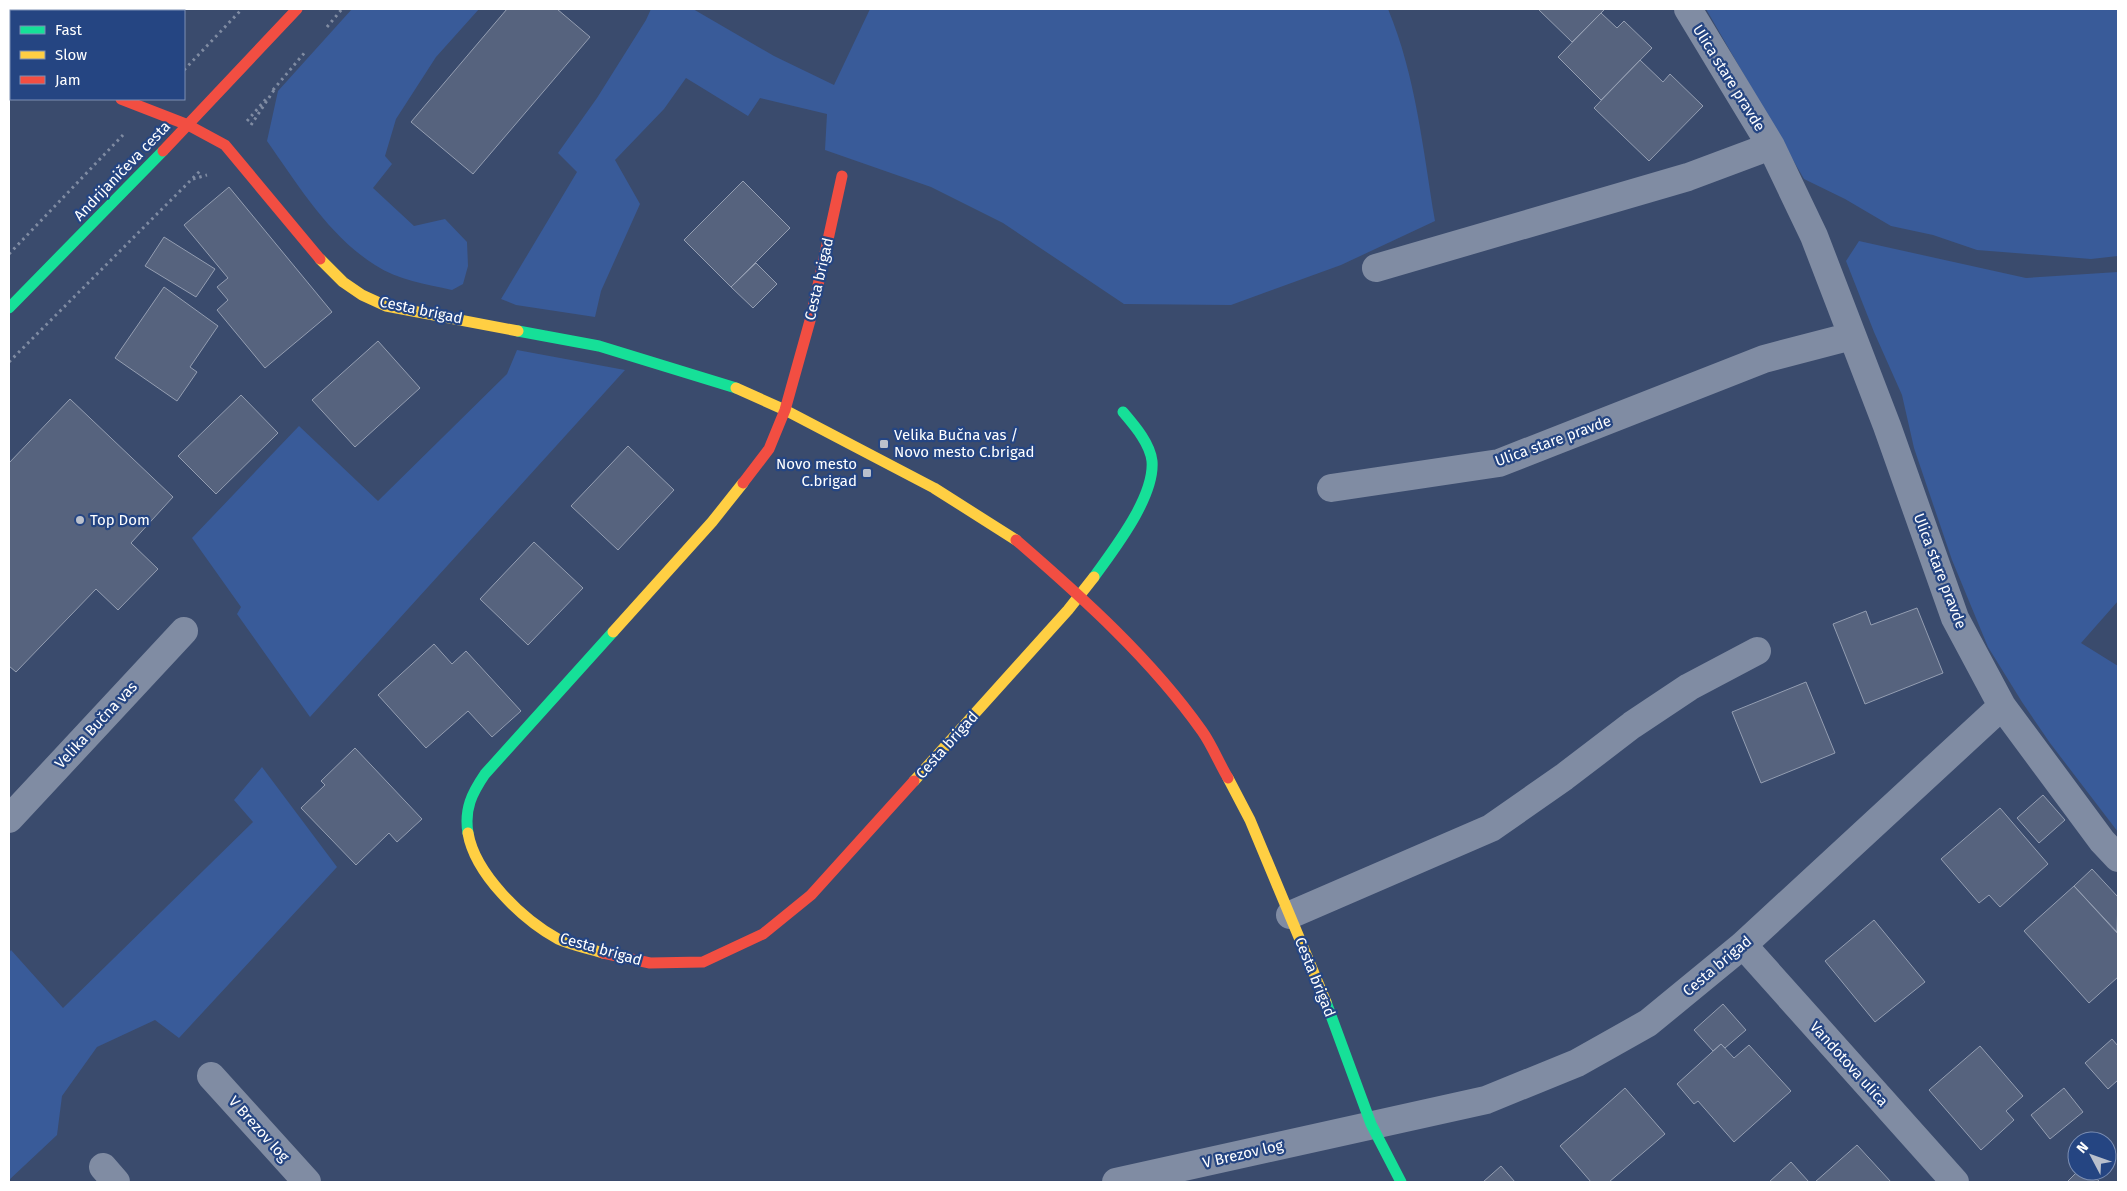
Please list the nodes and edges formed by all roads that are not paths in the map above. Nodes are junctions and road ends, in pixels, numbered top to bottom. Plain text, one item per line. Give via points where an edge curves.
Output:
1 (297, 9) edge
2 (1688, 9) edge
3 (124, 100) edge
4 (188, 125) junction
5 (1771, 146) junction
6 (842, 176) dead end
7 (1376, 268) dead end
8 (9, 308) edge
9 (1852, 336) junction
10 (785, 410) junction
11 (1124, 412) dead end
12 (1330, 488) dead end
13 (1080, 596) junction
14 (184, 631) dead end
15 (1757, 651) dead end
16 (2002, 706) junction
17 (9, 819) edge
18 (2118, 858) edge
19 (1290, 915) junction
20 (1743, 945) junction
21 (211, 1076) dead end
22 (1370, 1124) junction
23 (307, 1182) edge
24 (1116, 1182) edge
25 (1401, 1182) edge
26 (1955, 1182) edge

1 - 4 street, Andrijaničeva cesta
2 - 5 street, Ulica stare pravde
3 - 4 street, Cesta brigad
4 - 8 street, Andrijaničeva cesta
4 - 10 street, Cesta brigad via 225,145 322,262 343,282 386,306 599,346 724,383
5 - 7 street, Ulica stare pravde via 1688,177
5 - 9 street, Ulica stare pravde via 1814,236
6 - 10 street, Cesta brigad via 811,317
9 - 12 street, Ulica stare pravde via 1764,359 1499,463
9 - 16 street, Ulica stare pravde via 1955,618
10 - 13 street, Cesta brigad via 934,488 1010,535
10 - 13 street, Cesta brigad via 769,450 712,522 486,774 470,796 466,821 470,846 484,872 520,911 559,939 606,954 650,963 703,962 763,934 811,895
11 - 13 street, Cesta brigad via 1141,432 1152,462 1152,478 1125,529
13 - 19 street, Cesta brigad via 1149,666 1203,732 1250,820
14 - 17 street, Velika Bučna vas
15 - 19 street via 1664,703 1491,828
16 - 18 street, Ulica stare pravde
16 - 20 street, Cesta brigad
19 - 22 street, Cesta brigad via 1323,994
20 - 22 street, Cesta brigad via 1648,1023 1577,1063 1486,1100
20 - 26 street, Vandotova ulica
21 - 23 street, V Brezov log
22 - 24 street, V Brezov log
22 - 25 street, Cesta brigad

